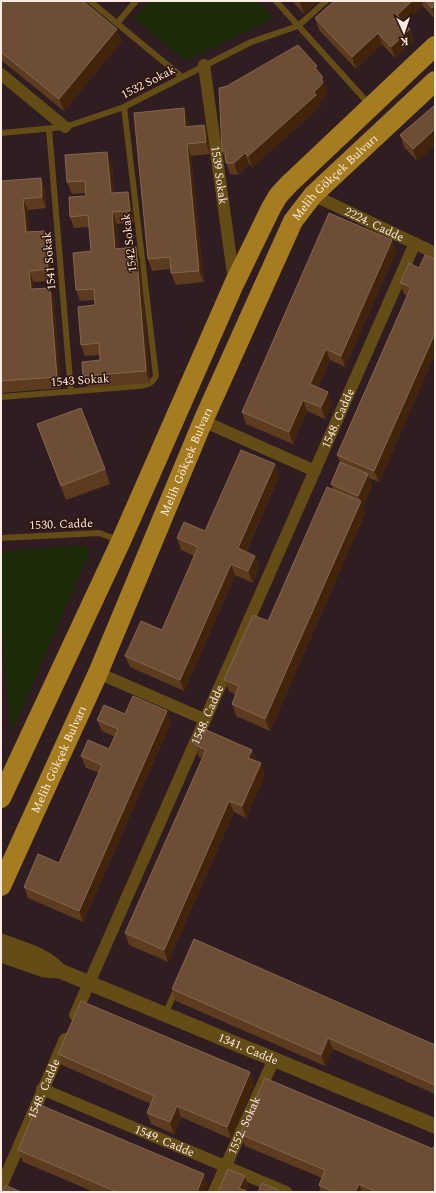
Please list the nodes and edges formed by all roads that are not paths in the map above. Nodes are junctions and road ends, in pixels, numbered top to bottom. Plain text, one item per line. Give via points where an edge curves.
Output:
1 (90, 1) edge
2 (136, 1) edge
3 (276, 1) edge
4 (326, 1) edge
5 (118, 22) junction
6 (298, 26) junction
7 (435, 46) edge
8 (204, 66) junction
9 (1, 74) edge
10 (182, 77) junction
11 (435, 81) edge
12 (371, 106) junction
13 (124, 107) junction
14 (65, 127) junction
15 (49, 129) junction
16 (1, 133) edge
17 (313, 195) junction
18 (415, 243) junction
19 (435, 253) edge
20 (234, 284) junction
21 (156, 376) joint
22 (71, 392) junction
23 (1, 397) edge
24 (203, 421) junction
25 (315, 471) junction
26 (1, 538) edge
27 (121, 541) junction
28 (98, 673) junction
29 (204, 719) junction
30 (1, 798) edge
31 (1, 886) edge
32 (1, 941) edge
33 (1, 955) edge
34 (60, 971) junction
35 (180, 981) edge
36 (89, 983) junction
37 (165, 1014) junction
38 (274, 1059) junction
39 (42, 1090) junction
40 (435, 1126) edge
41 (225, 1166) junction
42 (5, 1187) edge
43 (214, 1192) edge
44 (286, 1192) edge

1 - 5 lane
2 - 5 lane
3 - 6 lane
4 - 6 lane
5 - 10 lane
6 - 8 lane, 1532 Sokak via 251,42
6 - 12 lane
7 - 12 main road, Melih Gökçek Bulvarı
8 - 10 lane, 1532 Sokak
8 - 20 street, 1539 Sokak
9 - 14 street
10 - 13 lane, 1532 Sokak
11 - 17 main road, Melih Gökçek Bulvarı
12 - 20 main road, Melih Gökçek Bulvarı via 278,196
13 - 14 lane, 1532 Sokak
13 - 21 lane, 1542 Sokak
14 - 15 lane, 1532 Sokak
15 - 16 lane, 1532 Sokak
15 - 22 lane, 1541 Sokak
17 - 18 street, 2224. Cadde
17 - 24 main road, Melih Gökçek Bulvarı via 293,221
18 - 19 street, 2224. Cadde
18 - 25 street, 1548. Cadde
20 - 27 main road, Melih Gökçek Bulvarı
21 - 22 lane, 1543 Sokak via 154,381 146,385
22 - 23 lane, 1543 Sokak
24 - 25 street
24 - 28 main road, Melih Gökçek Bulvarı
25 - 29 street, 1548. Cadde
26 - 27 lane, 1530. Cadde via 99,533
27 - 30 main road, Melih Gökçek Bulvarı
28 - 29 street
28 - 31 main road, Melih Gökçek Bulvarı
29 - 36 street, 1548. Cadde
32 - 34 street, 1341. Cadde via 44,957
33 - 34 street, 1341. Cadde via 37,968
34 - 36 street, 1341. Cadde
35 - 37 lane
36 - 37 street, 1341. Cadde
36 - 39 street, 1548. Cadde
37 - 38 street, 1341. Cadde
38 - 40 street, 1341. Cadde
38 - 41 street, 1552. Sokak
39 - 41 street, 1549. Cadde
39 - 42 street, 1548. Cadde
41 - 43 street, 1552. Sokak
41 - 44 street, 1549. Cadde

